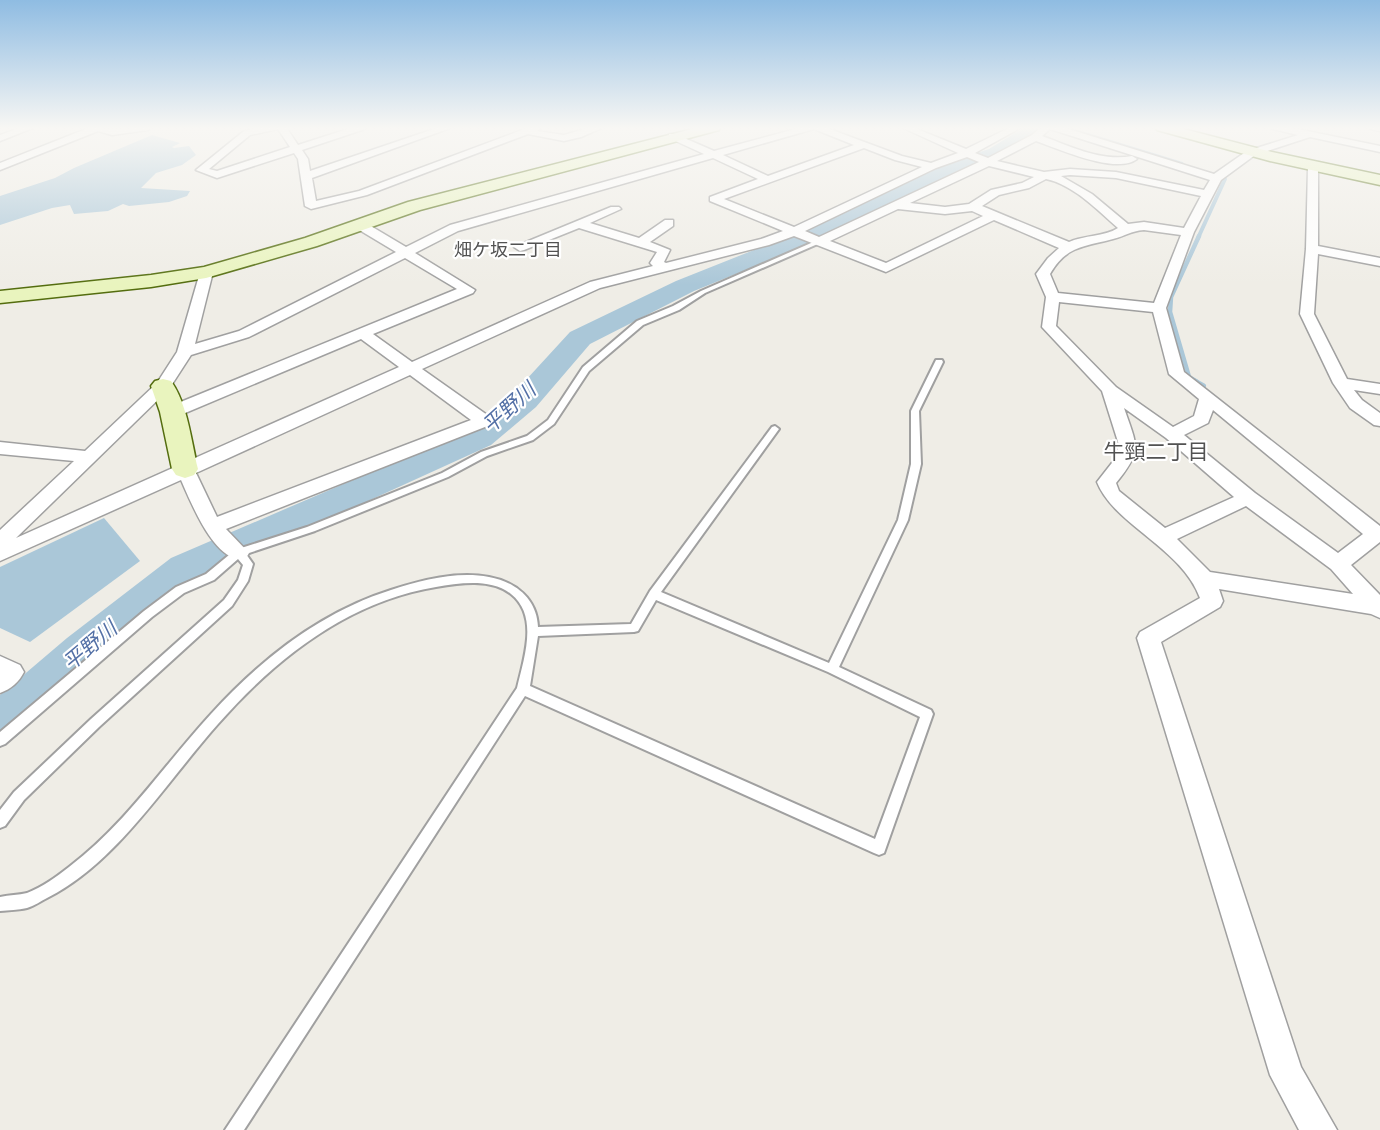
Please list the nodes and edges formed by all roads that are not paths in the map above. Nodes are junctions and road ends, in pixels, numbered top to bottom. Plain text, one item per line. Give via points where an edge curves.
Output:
1 (307, 180) edge
2 (397, 180) edge
3 (511, 180) edge
4 (622, 180) edge
5 (765, 180) edge
6 (903, 180) edge
7 (951, 180) edge
8 (1037, 180) edge
9 (1059, 180) edge
10 (1139, 180) edge
11 (1215, 180) edge
12 (1313, 180) edge
13 (1207, 194) junction
14 (898, 205) junction
15 (973, 207) junction
16 (615, 209) dead end
17 (992, 216) junction
18 (669, 223) dead end
19 (580, 224) junction
20 (360, 225) junction
21 (1125, 228) junction
22 (794, 232) junction
23 (1188, 232) junction
24 (818, 242) junction
25 (639, 244) junction
26 (520, 247) dead end
27 (1069, 247) junction
28 (1312, 249) junction
29 (407, 251) junction
30 (1380, 262) edge
31 (664, 267) junction
32 (206, 272) junction
33 (0, 297) edge
34 (1053, 297) junction
35 (1159, 308) junction
36 (362, 333) junction
37 (185, 352) junction
38 (939, 362) dead end
39 (409, 368) junction
40 (1341, 383) junction
41 (163, 386) junction
42 (1380, 389) edge
43 (1110, 390) junction
44 (1208, 398) junction
45 (172, 412) junction
46 (1380, 422) edge
47 (775, 429) dead end
48 (1172, 434) junction
49 (0, 448) edge
50 (90, 457) junction
51 (185, 469) junction
52 (1248, 498) junction
53 (212, 527) junction
54 (1163, 537) junction
55 (0, 542) edge
56 (0, 554) edge
57 (239, 554) junction
58 (1338, 564) junction
59 (1204, 579) junction
60 (654, 594) junction
61 (1379, 608) edge
62 (533, 632) junction
63 (0, 666) edge
64 (832, 669) junction
65 (0, 683) edge
66 (523, 689) junction
67 (0, 740) edge
68 (0, 821) edge
69 (0, 904) edge
70 (234, 1130) edge
71 (1319, 1130) edge

1 - 2 street via 311,206
3 - 20 street
4 - 29 street via 454,228
5 - 22 street via 714,199
6 - 22 street
7 - 14 street
8 - 15 street via 995,192
9 - 21 street via 1088,196
10 - 13 street
11 - 13 street
12 - 28 street
13 - 23 street
14 - 15 street via 937,211
14 - 24 street
15 - 17 street
16 - 19 street
17 - 24 street via 886,268
17 - 27 street
18 - 25 street
19 - 25 street
19 - 26 street
20 - 29 street
20 - 32 street
21 - 23 street via 1144,226
21 - 27 street via 1118,236
22 - 24 street
22 - 31 street
23 - 35 street
24 - 57 lane via 640,323 586,369 551,422 530,438 311,529
25 - 31 street via 664,250 657,263
27 - 34 street via 1051,259 1043,274
28 - 30 street
28 - 40 street via 1307,314
29 - 36 street via 468,290
29 - 37 street via 244,334
31 - 39 street via 595,285
32 - 33 street
32 - 37 street
34 - 35 street
34 - 43 street via 1048,327
35 - 44 street via 1177,374
36 - 39 street
36 - 45 street
37 - 41 street
38 - 64 lane via 915,411 916,464 903,520
39 - 51 street
39 - 53 street via 484,421
40 - 42 street
40 - 46 street via 1356,404
41 - 45 street
41 - 50 street
43 - 48 street
43 - 54 street via 1128,445 1124,461 1106,482 1111,494
44 - 48 street via 1202,419
44 - 58 street via 1377,534
45 - 51 street
47 - 60 lane
48 - 52 street
49 - 50 street
50 - 55 street
51 - 53 street
51 - 56 street
52 - 54 street
52 - 58 street
53 - 57 street
54 - 59 street
57 - 67 lane via 210,577 180,590 148,614
57 - 68 lane via 248,564 243,581 228,603 95,723 19,796
58 - 61 street
59 - 61 street
59 - 71 street via 1212,601 1148,638 1287,1075
60 - 62 lane via 634,628
60 - 64 lane
62 - 66 lane
62 - 69 lane via 532,617 521,595 499,581 462,579 369,601 321,626 272,663 210,724 132,816 79,870 42,895
63 - 65 street via 12,672
64 - 66 lane via 927,714 879,848
66 - 70 lane

